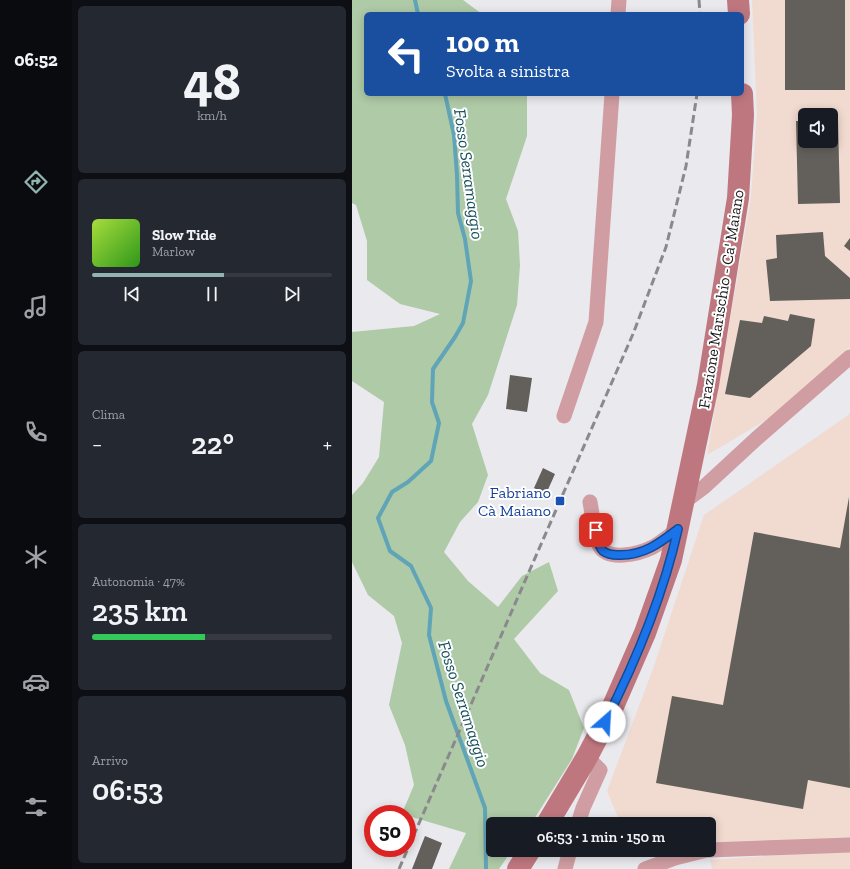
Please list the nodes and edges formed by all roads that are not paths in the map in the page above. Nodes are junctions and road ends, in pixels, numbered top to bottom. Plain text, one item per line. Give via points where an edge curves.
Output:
1 (619, 0) edge
2 (738, 0) edge
3 (618, 12) edge
4 (739, 12) edge
5 (612, 96) edge
6 (742, 96) edge
7 (850, 357) edge
8 (564, 416) dead end
9 (590, 502) dead end
10 (684, 502) junction
11 (678, 529) junction
12 (587, 757) junction
13 (552, 817) edge
14 (580, 817) edge
15 (850, 845) edge
16 (716, 850) edge
17 (526, 857) edge
18 (568, 857) edge
19 (679, 857) edge
20 (518, 869) edge
21 (565, 869) edge
22 (645, 869) edge

1 - 3 street
2 - 4 main road
5 - 8 street via 596,322
6 - 10 main road, Frazione Marischio - Ca' Maiano via 738,198 708,385
7 - 10 street
9 - 11 street via 599,544 603,551 613,555 640,553 652,548
10 - 11 main road, Frazione Marischio - Ca' Maiano
11 - 12 main road, Frazione Marischio - Ca' Maiano via 671,560 645,633 611,711
12 - 13 main road, Frazione Marischio - Ca' Maiano
12 - 14 street via 600,770
15 - 16 street
17 - 20 main road
18 - 21 street
19 - 22 street

